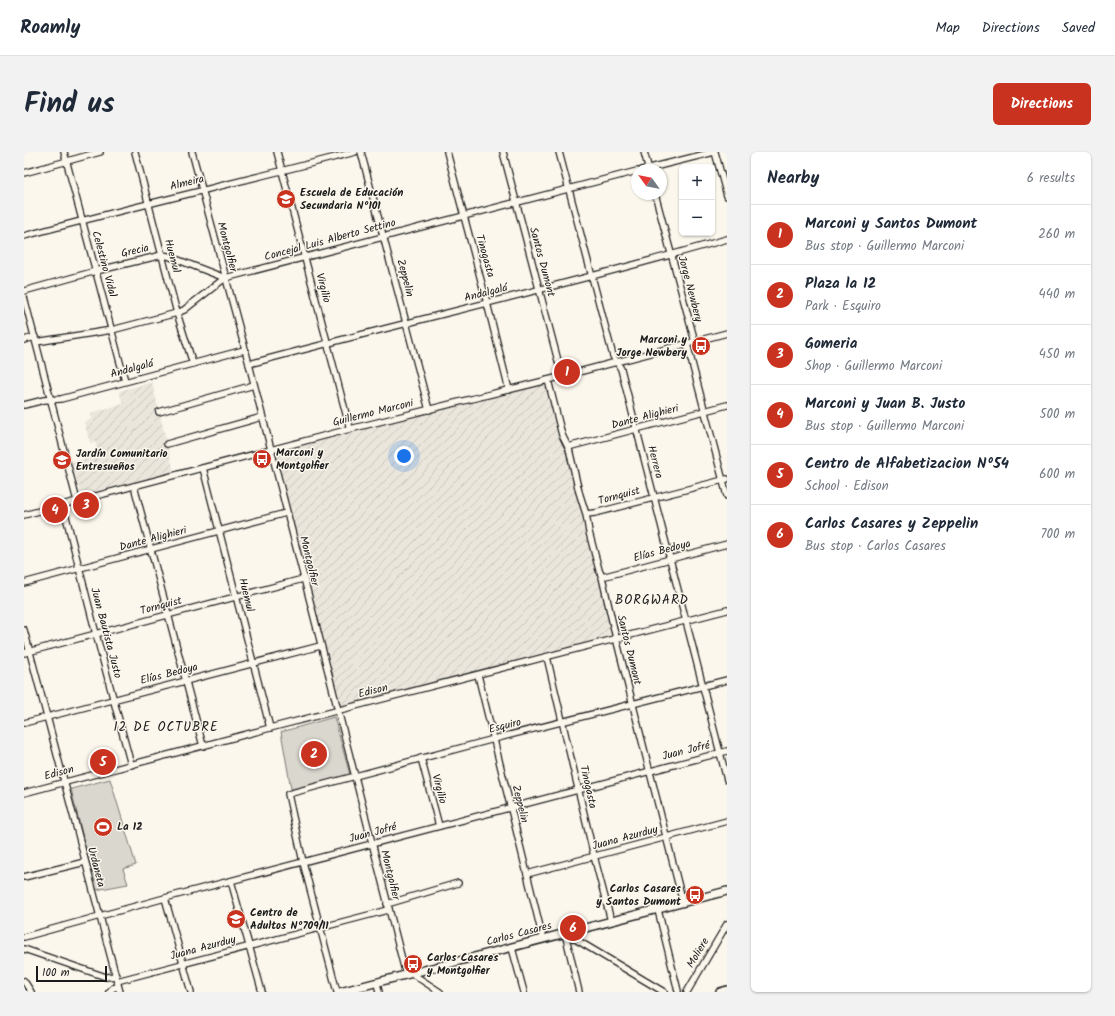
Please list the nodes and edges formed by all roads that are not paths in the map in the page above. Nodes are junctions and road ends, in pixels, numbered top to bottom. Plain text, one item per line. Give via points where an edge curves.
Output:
1 (64, 152) edge
2 (100, 152) edge
3 (135, 152) edge
4 (192, 152) edge
5 (277, 152) edge
6 (355, 152) edge
7 (361, 152) edge
8 (447, 152) edge
9 (503, 152) edge
10 (559, 152) edge
11 (644, 152) edge
12 (712, 152) edge
13 (67, 161) junction
14 (647, 164) edge
15 (667, 164) edge
16 (282, 171) junction
17 (24, 172) edge
18 (631, 173) edge
19 (202, 190) junction
20 (569, 190) junction
21 (727, 196) edge
22 (657, 200) edge
23 (148, 203) junction
24 (516, 203) junction
25 (463, 216) junction
26 (82, 220) junction
27 (24, 236) edge
28 (384, 236) junction
29 (727, 239) edge
30 (162, 255) junction
31 (671, 255) junction
32 (305, 258) junction
33 (96, 271) junction
34 (592, 275) junction
35 (225, 278) junction
36 (540, 290) junction
37 (24, 291) edge
38 (24, 297) edge
39 (487, 303) junction
40 (177, 314) junction
41 (407, 323) junction
42 (112, 330) junction
43 (727, 333) edge
44 (24, 340) edge
45 (36, 340) junction
46 (695, 342) junction
47 (328, 343) junction
48 (687, 344) junction
49 (244, 350) junction
50 (617, 362) junction
51 (193, 364) junction
52 (249, 364) junction
53 (562, 376) junction
54 (548, 380) junction
55 (125, 381) junction
56 (254, 385) junction
57 (509, 390) junction
58 (52, 400) junction
59 (24, 405) edge
60 (727, 406) edge
61 (429, 410) junction
62 (705, 411) junction
63 (159, 412) dead end
64 (262, 417) junction
65 (350, 429) junction
66 (636, 429) junction
67 (167, 444) dead end
68 (568, 447) junction
69 (271, 450) junction
70 (203, 468) junction
71 (725, 479) edge
72 (134, 486) junction
73 (727, 496) edge
74 (654, 497) junction
75 (77, 501) junction
76 (63, 505) junction
77 (286, 514) junction
78 (586, 514) junction
79 (24, 515) edge
80 (220, 532) junction
81 (727, 544) edge
82 (151, 550) junction
83 (669, 559) junction
84 (79, 569) junction
85 (602, 576) junction
86 (303, 579) junction
87 (24, 583) edge
88 (236, 597) junction
89 (727, 610) edge
90 (169, 614) junction
91 (685, 620) junction
92 (24, 630) edge
93 (96, 634) junction
94 (616, 638) junction
95 (320, 646) junction
96 (27, 652) edge
97 (547, 657) junction
98 (253, 662) junction
99 (478, 675) junction
100 (186, 680) junction
101 (727, 680) edge
102 (703, 686) junction
103 (113, 699) junction
104 (633, 704) junction
105 (337, 711) junction
106 (47, 717) junction
107 (563, 722) junction
108 (24, 723) edge
109 (270, 728) junction
110 (494, 739) junction
111 (202, 746) junction
112 (727, 751) edge
113 (720, 752) junction
114 (420, 758) junction
115 (131, 765) junction
116 (650, 770) junction
117 (354, 776) junction
118 (727, 780) edge
119 (64, 782) junction
120 (579, 789) junction
121 (24, 793) edge
122 (510, 808) junction
123 (727, 820) edge
124 (439, 826) junction
125 (667, 837) junction
126 (372, 844) junction
127 (594, 856) junction
128 (85, 862) junction
129 (303, 862) junction
130 (527, 874) junction
131 (24, 877) edge
132 (231, 881) junction
133 (458, 883) dead end
134 (727, 891) edge
135 (165, 898) junction
136 (683, 902) junction
137 (387, 907) junction
138 (658, 910) junction
139 (99, 917) junction
140 (611, 921) junction
141 (727, 924) edge
142 (319, 928) junction
143 (564, 934) junction
144 (24, 937) edge
145 (543, 939) junction
146 (249, 946) junction
147 (512, 948) junction
148 (24, 949) edge
149 (184, 964) junction
150 (408, 974) junction
151 (24, 981) edge
152 (377, 983) junction
153 (118, 984) edge
154 (727, 990) edge
155 (31, 992) edge
156 (109, 992) edge
157 (191, 992) edge
158 (262, 992) edge
159 (337, 992) edge
160 (340, 992) edge
161 (379, 992) edge
162 (440, 992) edge
163 (524, 992) edge
164 (579, 992) edge
165 (664, 992) edge
166 (676, 992) edge
167 (686, 992) edge
168 (720, 992) edge

1 - 13 street, Celestino Vidal
2 - 13 street
3 - 23 street, Huemul
4 - 19 street, Montgolfier
5 - 16 street, Virgilio
6 - 16 street, Almeira
7 - 28 street, Zeppelin
8 - 25 street, Tinogasta
9 - 24 street, Santos Dumont
10 - 20 street, Herrera
11 - 14 street
12 - 15 street
12 - 21 street
13 - 17 street
13 - 26 street, Celestino Vidal
16 - 19 street, Almeira
16 - 32 street, Virgilio
18 - 20 street, Concejal Luis Alberto Settino
19 - 23 street, Almeira
19 - 35 street, Montgolfier
20 - 24 street, Concejal Luis Alberto Settino
20 - 34 street, Herrera
22 - 31 street, Jorge Newbery
23 - 26 street, Almeira
23 - 30 street, Huemul
24 - 25 street, Concejal Luis Alberto Settino
24 - 36 street, Santos Dumont
25 - 28 street, Concejal Luis Alberto Settino
25 - 39 street, Tinogasta
26 - 27 street, Almeira
26 - 33 street, Celestino Vidal
28 - 32 street, Concejal Luis Alberto Settino
28 - 41 street, Zeppelin
29 - 31 street, Andalgalá
30 - 33 street, Grecia
30 - 35 street, Grecia
30 - 40 street, Huemul
31 - 34 street, Andalgalá
31 - 46 street, Jorge Newbery
32 - 35 street, Concejal Luis Alberto Settino
32 - 47 street, Virgilio
33 - 37 street, Grecia
33 - 42 street, Celestino Vidal
34 - 36 street, Andalgalá
34 - 50 street, Herrera via 613,356
35 - 40 street, Concejal Luis Alberto Settino
35 - 49 street, Montgolfier
36 - 39 street, Andalgalá
36 - 53 street, Santos Dumont
38 - 45 street
39 - 41 street, Andalgalá
39 - 57 street, Tinogasta
40 - 42 street, Concejal Luis Alberto Settino
40 - 51 street, Huemul
41 - 47 street, Andalgalá
41 - 61 street, Zeppelin
42 - 45 street, Concejal Luis Alberto Settino
42 - 55 street, Celestino Vidal
43 - 46 street, Guillermo Marconi
44 - 45 street, Concejal Luis Alberto Settino
45 - 58 street
46 - 48 street, Guillermo Marconi
47 - 52 street, Andalgalá
47 - 65 street, Virgilio
48 - 50 street, Guillermo Marconi
48 - 62 street
49 - 51 street, Andalgalá
49 - 52 street, Montgolfier
50 - 53 street, Guillermo Marconi
50 - 66 street, Herrera
51 - 55 street, Andalgalá
52 - 56 street, Montgolfier
53 - 54 street, Guillermo Marconi
54 - 57 street, Guillermo Marconi
54 - 68 street, Santos Dumont via 562,435
55 - 58 street, Andalgalá
56 - 63 street
56 - 64 street, Montgolfier
57 - 61 street, Guillermo Marconi
58 - 59 street, Andalgalá
58 - 75 street
60 - 62 street, Dante Alighieri
61 - 65 street, Guillermo Marconi
62 - 66 street, Dante Alighieri
62 - 71 street
64 - 67 street
64 - 69 street, Montgolfier
65 - 69 street, Guillermo Marconi
66 - 68 street, Dante Alighieri
66 - 74 street, Herrera
68 - 78 street, Santos Dumont
69 - 70 street, Guillermo Marconi
69 - 77 street, Montgolfier
70 - 72 street, Guillermo Marconi
70 - 80 street, Huemul
71 - 73 street
71 - 74 street, Tornquist
72 - 75 street, Guillermo Marconi
72 - 82 street
74 - 78 street, Tornquist
74 - 83 street, Herrera
75 - 76 street, Guillermo Marconi
76 - 79 street, Guillermo Marconi
76 - 84 street, Juan Bautista Justo
77 - 80 street, Dante Alighieri
77 - 86 street, Montgolfier
78 - 85 street, Santos Dumont
80 - 82 street, Dante Alighieri
80 - 88 street, Huemul
81 - 83 street, Elías Bedoya
82 - 84 street, Dante Alighieri
82 - 90 street
83 - 85 street, Elías Bedoya
83 - 91 street, Herrera
84 - 87 street, Dante Alighieri
84 - 93 street, Juan Bautista Justo
85 - 94 street, Santos Dumont
86 - 88 street, Tornquist
86 - 95 street, Montgolfier
88 - 90 street, Tornquist
88 - 98 street, Huemul
89 - 91 street, Edison
90 - 93 street, Tornquist
90 - 100 street
91 - 94 street, Edison
91 - 102 street, Herrera
92 - 96 street, Urdaneta
93 - 96 street, Tornquist
93 - 103 street, Juan Bautista Justo
94 - 97 street, Edison
94 - 104 street, Santos Dumont
95 - 98 street, Elías Bedoya
95 - 105 street, Montgolfier
96 - 106 street, Urdaneta
97 - 99 street, Edison
97 - 107 street, Tinogasta
98 - 100 street, Elías Bedoya
98 - 109 street, Huemul
99 - 105 street, Edison
99 - 110 street, Zeppelin
100 - 103 street, Elías Bedoya
100 - 111 street
101 - 102 street, Esquiro
102 - 104 street, Esquiro
102 - 113 street, Herrera
103 - 106 street, Elías Bedoya
103 - 115 street, Juan Bautista Justo
104 - 107 street, Esquiro
104 - 116 street, Santos Dumont
105 - 109 street, Edison
105 - 117 street, Montgolfier
106 - 108 street, Elías Bedoya
106 - 119 street, Urdaneta
107 - 110 street, Esquiro
107 - 120 street, Tinogasta
109 - 111 street, Edison
110 - 114 street, Esquiro
110 - 122 street, Zeppelin
111 - 115 street, Edison
112 - 113 street, Juan Jofré
113 - 116 street, Juan Jofré
113 - 118 street, Herrera
114 - 117 street, Esquiro
114 - 124 street, Virgilio
115 - 119 street, Edison
116 - 120 street, Juan Jofré
116 - 125 street, Santos Dumont
117 - 126 street, Montgolfier
117 - 129 street, Esquiro via 288,794
119 - 121 street, Edison
119 - 128 street, Urdaneta
120 - 122 street, Juan Jofré
120 - 127 street, Tinogasta
122 - 124 street, Juan Jofré
122 - 130 street, Zeppelin
123 - 125 street, Juana Azurduy
124 - 126 street, Juan Jofré
125 - 127 street, Juana Azurduy
125 - 136 street, Santos Dumont
126 - 129 street, Juan Jofré
126 - 137 street, Montgolfier
127 - 130 street, Juana Azurduy
127 - 140 street, Tinogasta
128 - 131 street
128 - 139 street, Urdaneta
129 - 132 street, Juan Jofré
129 - 142 street
130 - 145 street, Zeppelin
132 - 135 street, Juan Jofré
132 - 146 street
133 - 137 street, Juana Azurduy
134 - 136 main road, Carlos Casares
135 - 139 street, Juan Jofré
135 - 149 street
136 - 138 main road, Carlos Casares
137 - 142 street, Juana Azurduy
137 - 150 street, Montgolfier
138 - 140 main road, Carlos Casares
138 - 166 street
139 - 144 street, Juan Jofré
139 - 153 street, Urdaneta
140 - 143 main road, Carlos Casares
141 - 167 street, Moliere
142 - 146 street, Juana Azurduy
142 - 159 street
143 - 145 main road, Carlos Casares
143 - 164 street
143 - 165 street
145 - 147 main road, Carlos Casares
146 - 149 street, Juana Azurduy
146 - 158 street
147 - 150 main road, Carlos Casares
147 - 163 street
148 - 153 street via 106,977
149 - 153 street, Juana Azurduy
149 - 157 street
150 - 152 main road, Carlos Casares
150 - 162 street
151 - 155 street
152 - 160 main road, Carlos Casares
152 - 161 street
153 - 156 street
154 - 168 main road
166 - 167 street

